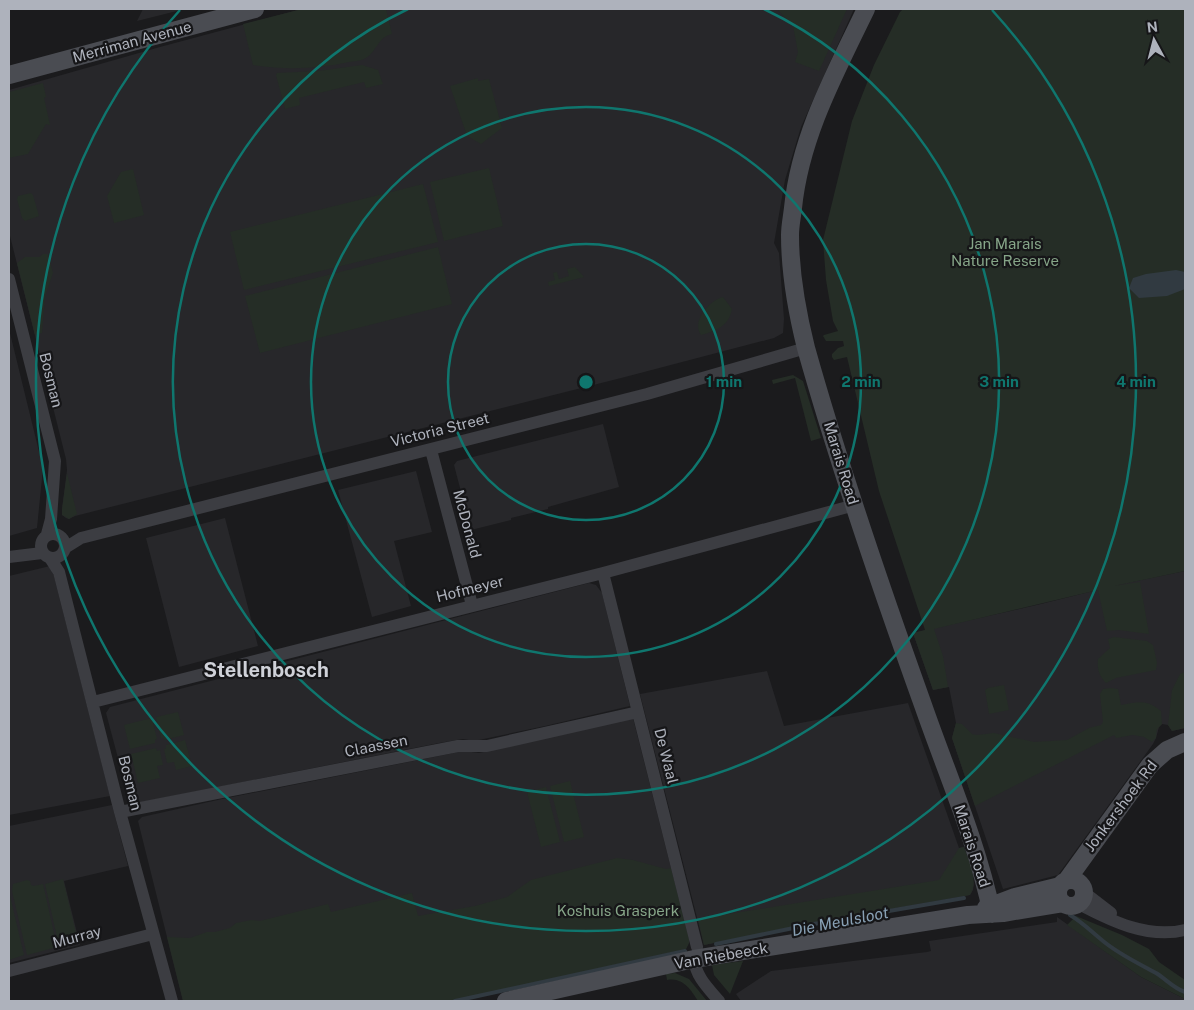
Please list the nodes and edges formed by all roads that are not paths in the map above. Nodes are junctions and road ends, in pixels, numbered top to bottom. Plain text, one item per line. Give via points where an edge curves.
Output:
1 (255, 9) edge
2 (866, 9) edge
3 (9, 76) edge
4 (9, 279) edge
5 (806, 348) junction
6 (431, 450) junction
7 (854, 505) junction
8 (53, 545) junction
9 (12, 556) edge
10 (603, 573) junction
11 (472, 605) junction
12 (93, 702) junction
13 (638, 712) junction
14 (1185, 742) edge
15 (1185, 748) edge
16 (120, 812) junction
17 (1072, 891) junction
18 (991, 910) junction
19 (1185, 930) edge
20 (153, 934) junction
21 (696, 953) junction
22 (9, 971) edge
23 (172, 1001) edge
24 (506, 1001) edge
25 (719, 1001) edge

1 - 3 street, Merriman Avenue
2 - 5 street, Marais Road via 814,120 794,196 790,244 797,306
4 - 8 street, Bosman via 54,455
5 - 6 street, Victoria Street via 647,394
5 - 7 street, Marais Road
6 - 8 street, Victoria Street
6 - 11 street, McDonald
7 - 10 street, Hofmeyer
7 - 18 street, Marais Road via 970,833
8 - 9 street, Victoria Street
8 - 12 street, Bosman
10 - 11 street, Hofmeyer
10 - 13 street, De Waal
11 - 12 street, Hofmeyer
12 - 16 street, Bosman
13 - 16 street, Claassen via 488,746 458,746
13 - 21 street, De Waal
14 - 17 street, Jonkershoek Rd via 1167,750 1150,765
15 - 17 street, Jonkershoek Rd via 1168,757 1155,770
16 - 20 street, Bosman
17 - 18 street, Van Riebeeck via 1015,897
17 - 19 street via 1120,922 1143,930
18 - 21 street, Van Riebeeck
20 - 22 street, Murray
20 - 23 street, Bosman
21 - 24 street, Van Riebeeck
21 - 25 street, De Waal via 694,967

